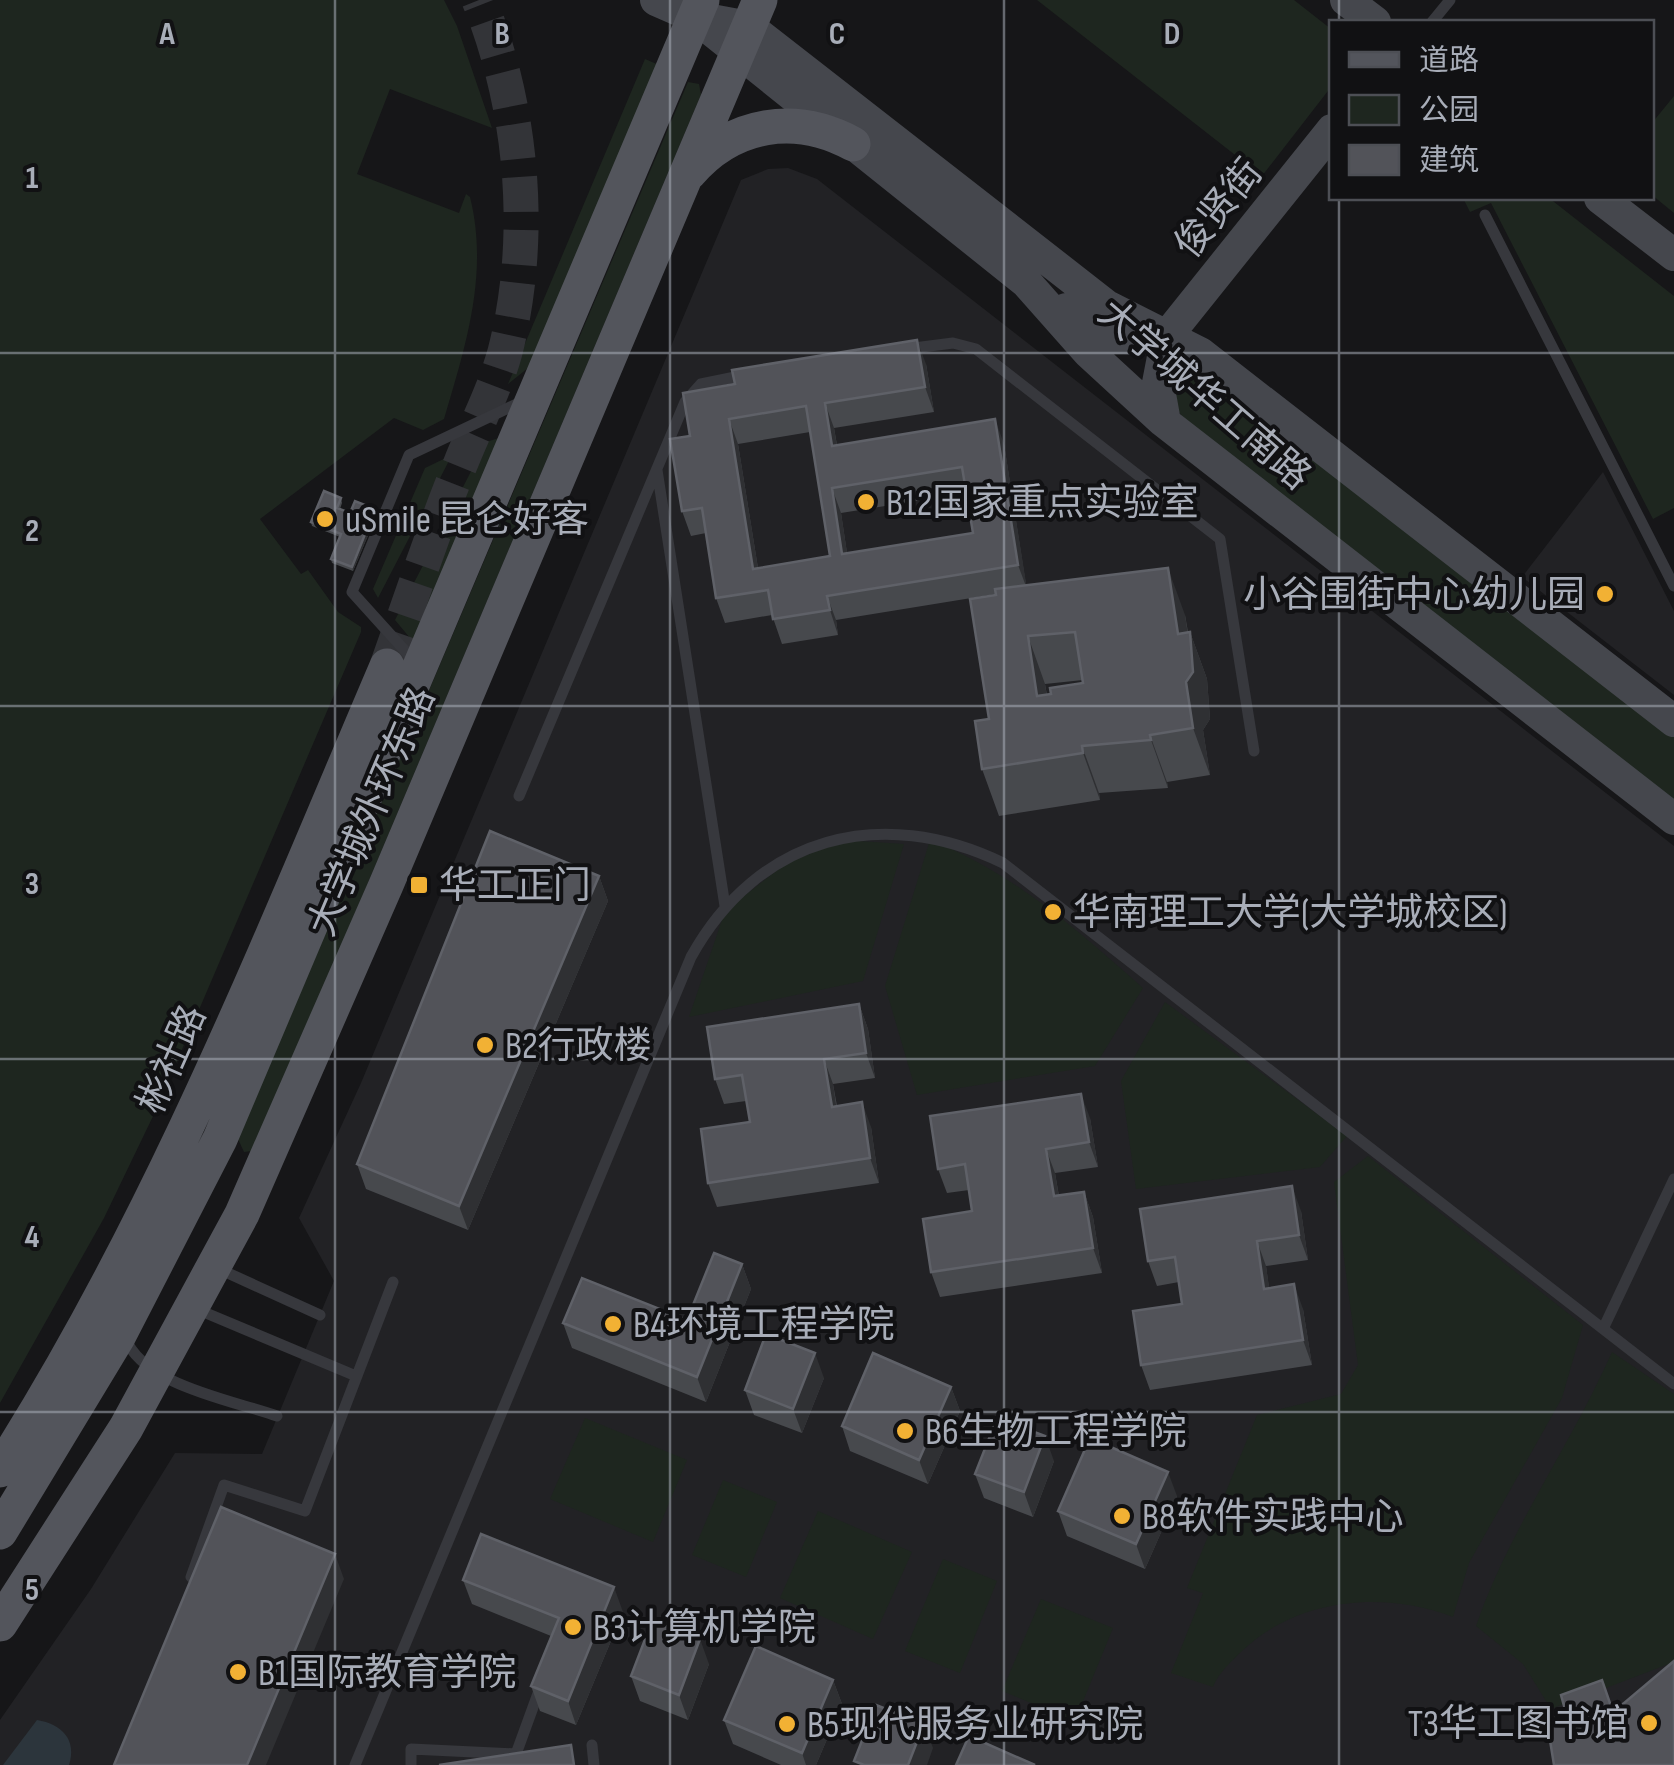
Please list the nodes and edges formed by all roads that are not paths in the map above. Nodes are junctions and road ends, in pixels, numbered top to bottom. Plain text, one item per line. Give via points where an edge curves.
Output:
1 (656, 0) edge
2 (1346, 0) edge
3 (1450, 0) edge
4 (698, 8) edge
5 (1372, 20) edge
6 (1434, 20) edge
7 (749, 26) edge
8 (1329, 134) edge
9 (853, 144) junction
10 (679, 186) junction
11 (1603, 200) edge
12 (1485, 215) dead end
13 (1674, 256) edge
14 (1026, 282) junction
15 (1167, 336) junction
16 (899, 350) edge
17 (752, 374) edge
18 (536, 395) junction
19 (1165, 422) junction
20 (656, 469) junction
21 (1674, 586) edge
22 (404, 667) junction
23 (1674, 721) edge
24 (1254, 751) dead end
25 (519, 796) dead end
26 (1674, 820) edge
27 (725, 906) junction
28 (216, 1148) junction
29 (263, 1168) junction
30 (1674, 1179) edge
31 (214, 1267) junction
32 (393, 1282) dead end
33 (193, 1307) junction
34 (320, 1315) dead end
35 (123, 1328) junction
36 (1603, 1329) junction
37 (157, 1374) junction
38 (356, 1376) junction
39 (1674, 1384) edge
40 (277, 1416) dead end
41 (15, 1478) edge
42 (74, 1512) junction
43 (0, 1532) edge
44 (191, 1578) edge
45 (0, 1624) edge
46 (547, 1669) edge
47 (592, 1745) dead end
48 (355, 1765) edge
49 (411, 1765) edge
50 (594, 1765) edge

1 - 4 main road, 大学城华工南路
2 - 5 main road
3 - 6 lane
4 - 7 main road, 大学城华工南路
4 - 18 main road, 大学城外环东路
7 - 9 main road, 大学城华工南路
7 - 10 main road, 大学城外环东路
7 - 15 main road, 大学城华工南路 via 1107,306
8 - 15 main road, 俊贤街
9 - 10 main road via 814,126 762,127 708,156
9 - 14 main road, 大学城华工南路
10 - 29 main road, 大学城外环东路
11 - 13 main road
12 - 21 lane
14 - 15 main road via 1112,338
14 - 19 main road, 大学城华工南路 via 1088,352
15 - 19 main road, 俊贤街 via 1158,384
15 - 23 main road, 大学城华工南路 via 1200,352
16 - 24 lane via 953,342 976,349 1220,539
17 - 20 lane via 691,392
18 - 22 main road, 大学城外环东路
18 - 22 lane via 409,456 352,592
19 - 26 main road, 大学城华工南路
20 - 25 lane
20 - 27 lane
22 - 28 main road, 大学城外环东路
22 - 41 main road, 彬社路
27 - 36 lane via 787,858 854,835 945,839 1003,863
27 - 48 lane via 683,975
28 - 29 main road via 232,1163
28 - 35 main road, 大学城外环东路
29 - 31 main road, 大学城外环东路
30 - 36 lane
31 - 33 main road, 大学城外环东路
31 - 34 lane
32 - 38 lane
33 - 37 main road, 大学城外环东路
33 - 38 lane
35 - 37 lane via 137,1361
35 - 41 main road, 大学城外环东路
36 - 39 lane
37 - 40 lane
37 - 42 main road, 大学城外环东路
38 - 44 lane via 305,1510 224,1485
41 - 42 main road via 66,1476 78,1496
41 - 43 main road, 大学城外环东路
42 - 45 main road, 大学城外环东路
46 - 49 lane via 516,1754 410,1749
47 - 50 lane

